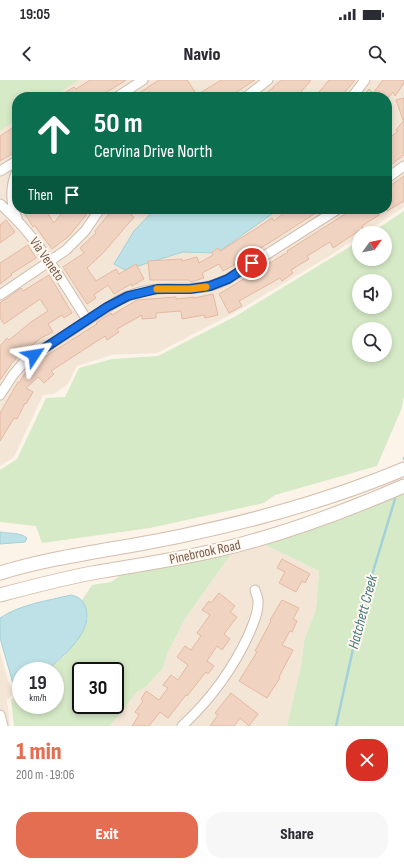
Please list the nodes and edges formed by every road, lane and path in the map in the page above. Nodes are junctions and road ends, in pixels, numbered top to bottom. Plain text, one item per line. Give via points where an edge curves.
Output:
1 (144, 80) edge
2 (268, 80) edge
3 (365, 80) edge
4 (125, 92) edge
5 (252, 92) edge
6 (356, 92) edge
7 (12, 164) edge
8 (404, 166) edge
9 (0, 171) edge
10 (392, 174) edge
11 (12, 189) edge
12 (0, 204) edge
13 (12, 206) edge
14 (16, 214) edge
15 (96, 214) edge
16 (330, 214) edge
17 (23, 226) junction
18 (50, 262) junction
19 (0, 295) edge
20 (87, 320) junction
21 (0, 395) edge
22 (404, 469) edge
23 (404, 486) edge
24 (0, 573) edge
25 (255, 590) dead end
26 (0, 595) edge
27 (0, 715) edge
28 (3, 726) edge
29 (182, 726) edge

1 - 4 street
2 - 5 street
3 - 6 street
7 - 9 street
8 - 10 street
11 - 13 street
12 - 17 street, Via Veneto
14 - 17 street
15 - 18 street via 80,237
16 - 20 street via 219,283 201,288 139,292 119,300
17 - 18 street, Via Veneto
18 - 19 street
18 - 20 street, Via Veneto
20 - 21 street via 25,361
22 - 24 street, Pinebrook Road via 347,492 254,519 180,537 60,557
23 - 26 street, Pinebrook Road via 312,523 261,539 181,558 47,582
25 - 29 street via 257,612 243,645 214,692
27 - 28 street

